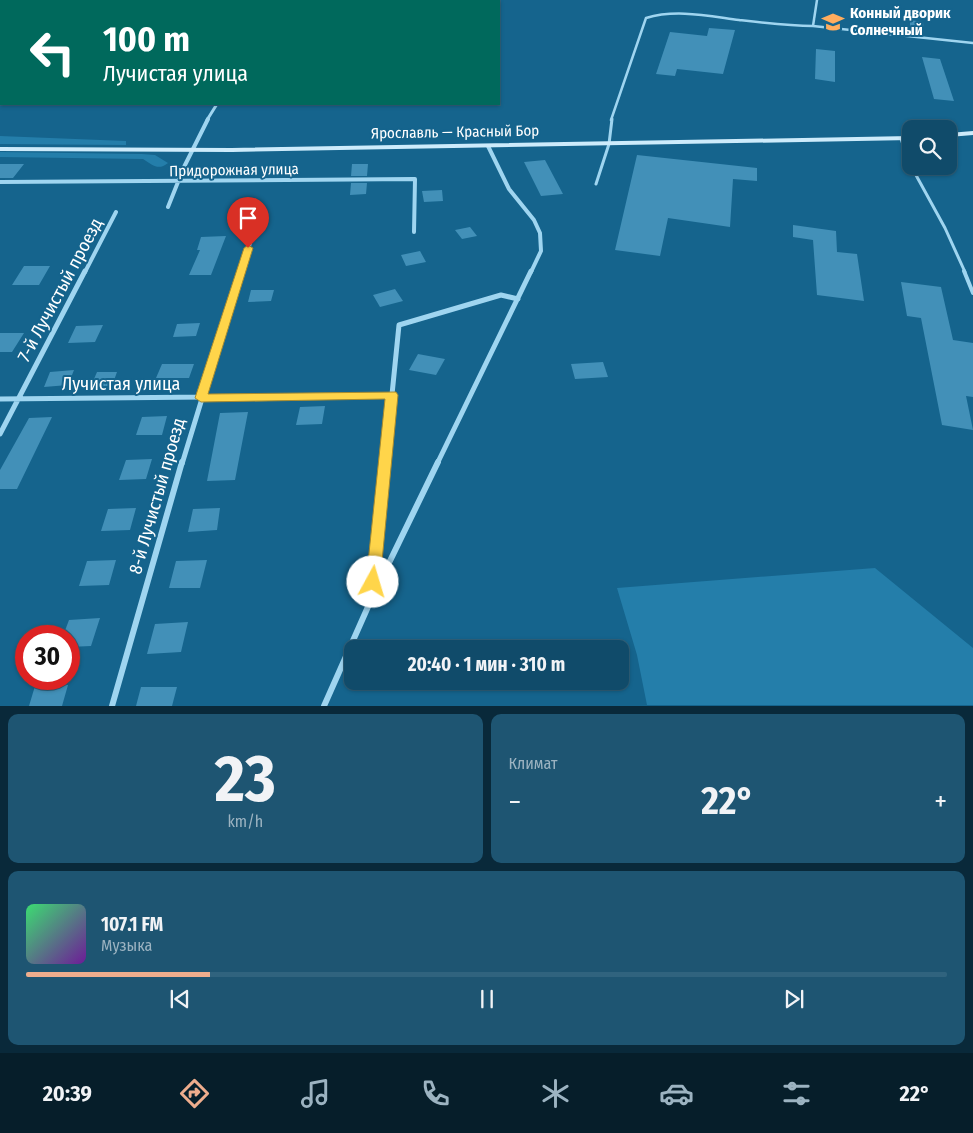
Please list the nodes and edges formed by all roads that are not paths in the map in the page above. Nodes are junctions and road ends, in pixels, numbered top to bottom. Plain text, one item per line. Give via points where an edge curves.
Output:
1 (817, 0) edge
2 (813, 26) junction
3 (973, 43) edge
4 (216, 105) edge
5 (973, 133) edge
6 (957, 134) edge
7 (901, 139) edge
8 (609, 144) junction
9 (488, 146) junction
10 (0, 149) edge
11 (191, 150) junction
12 (916, 175) edge
13 (0, 182) edge
14 (177, 182) junction
15 (596, 184) dead end
16 (168, 207) dead end
17 (260, 211) dead end
18 (116, 212) dead end
19 (414, 232) dead end
20 (973, 293) edge
21 (518, 299) junction
22 (392, 395) junction
23 (18, 398) junction
24 (201, 398) junction
25 (0, 399) edge
26 (0, 434) edge
27 (371, 600) junction
28 (112, 706) edge
29 (324, 706) edge

1 - 2 lane
2 - 3 lane
2 - 8 lane via 692,14 658,14 646,18 610,124
4 - 11 street
5 - 6 street
7 - 8 street, Ярославль — Красный Бор
8 - 9 street, Ярославль — Красный Бор
8 - 15 lane
9 - 11 street, Ярославль — Красный Бор
9 - 21 street via 512,193 533,218 543,237 541,251
10 - 11 street, Ярославль — Красный Бор
11 - 14 street
12 - 20 lane via 963,266
13 - 14 street, Придорожная улица
14 - 16 street
14 - 19 street, Придорожная улица via 415,179
17 - 24 street, 8-й Лучистый проезд
18 - 23 street, 7-й Лучистый проезд
21 - 22 street via 501,295 399,324
21 - 27 street
22 - 24 street, Лучистая улица
22 - 27 street
23 - 24 street, Лучистая улица
23 - 25 street, Лучистая улица
23 - 26 street, 7-й Лучистый проезд
24 - 28 street, 8-й Лучистый проезд
27 - 29 street

